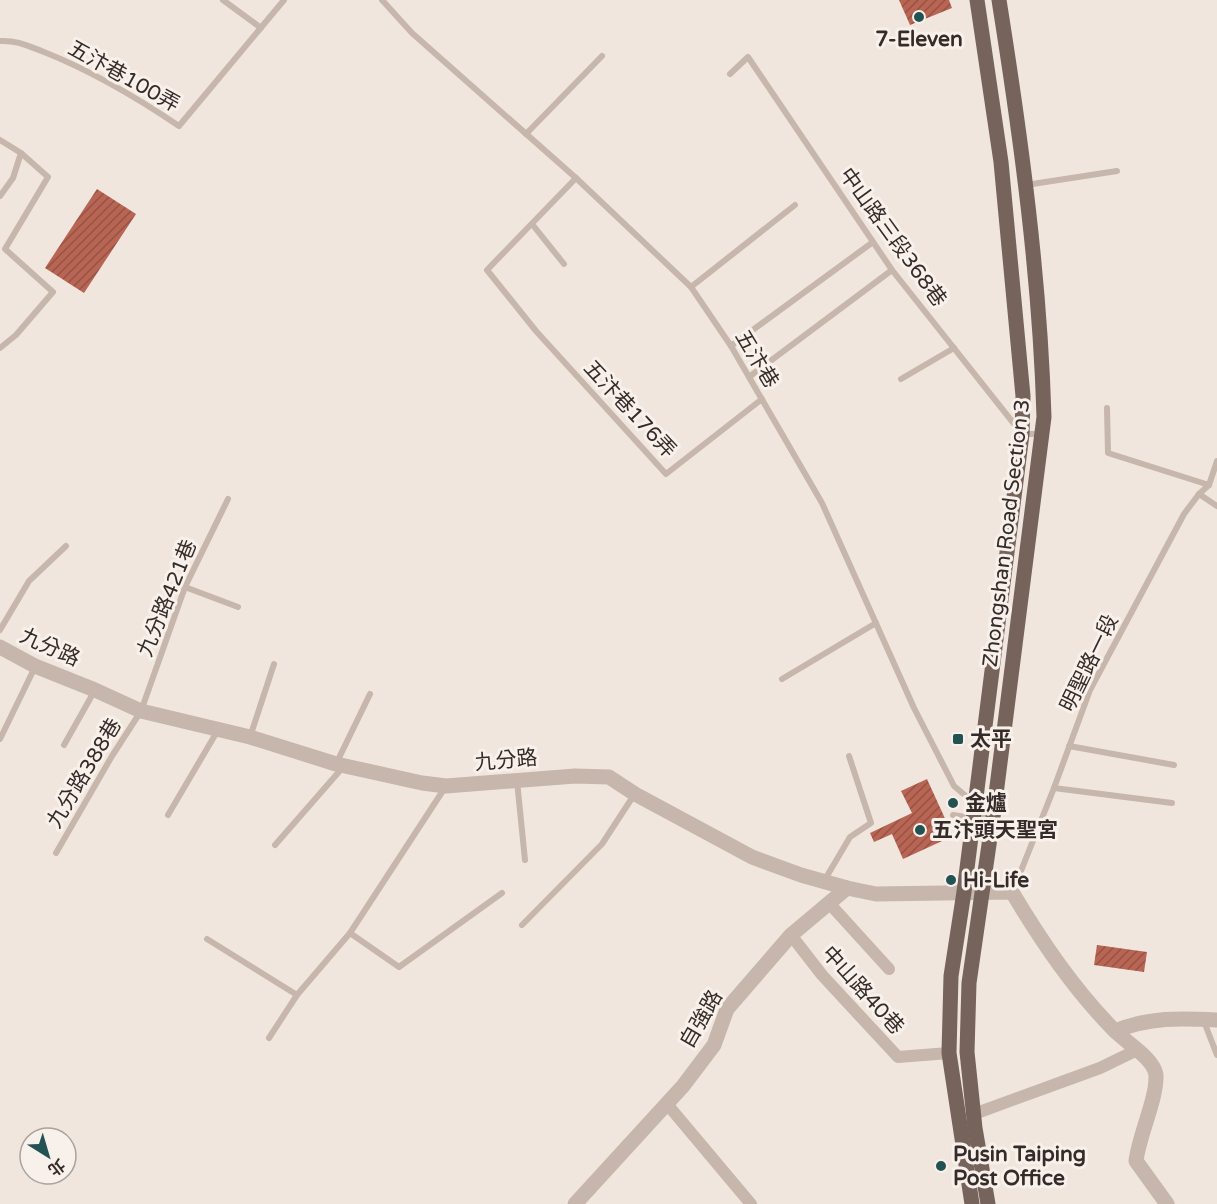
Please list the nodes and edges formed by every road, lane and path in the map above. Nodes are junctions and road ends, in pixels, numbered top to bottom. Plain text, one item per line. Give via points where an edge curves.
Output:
1 (223, 0) edge
2 (285, 0) edge
3 (382, 0) edge
4 (999, 1) edge
5 (978, 2) edge
6 (261, 27) junction
7 (0, 41) edge
8 (602, 56) dead end
9 (730, 74) dead end
10 (526, 134) junction
11 (0, 140) edge
12 (21, 153) junction
13 (1117, 171) dead end
14 (576, 178) junction
15 (1026, 185) junction
16 (0, 196) edge
17 (795, 205) dead end
18 (532, 224) junction
19 (873, 242) junction
20 (564, 264) dead end
21 (892, 270) junction
22 (691, 286) junction
23 (731, 346) junction
24 (0, 348) edge
25 (954, 348) junction
26 (749, 377) junction
27 (901, 380) dead end
28 (762, 399) junction
29 (1107, 408) dead end
30 (1022, 434) junction
31 (1042, 435) junction
32 (1217, 461) edge
33 (1209, 485) junction
34 (1199, 494) junction
35 (228, 499) dead end
36 (1217, 506) edge
37 (66, 546) dead end
38 (185, 588) junction
39 (238, 607) dead end
40 (876, 623) junction
41 (0, 630) edge
42 (0, 647) edge
43 (274, 664) dead end
44 (35, 666) junction
45 (782, 679) dead end
46 (95, 690) junction
47 (370, 694) dead end
48 (141, 711) junction
49 (218, 729) junction
50 (250, 738) junction
51 (0, 739) edge
52 (64, 744) dead end
53 (1069, 746) junction
54 (849, 756) dead end
55 (340, 764) junction
56 (1174, 765) dead end
57 (517, 781) junction
58 (447, 786) junction
59 (1054, 788) junction
60 (635, 794) junction
61 (1172, 803) dead end
62 (994, 810) junction
63 (973, 811) junction
64 (168, 815) dead end
65 (953, 815) dead end
66 (275, 845) dead end
67 (56, 853) dead end
68 (525, 860) dead end
69 (824, 882) junction
70 (847, 888) junction
71 (964, 892) junction
72 (982, 892) junction
73 (1012, 892) junction
74 (502, 893) dead end
75 (829, 903) junction
76 (522, 925) dead end
77 (350, 933) junction
78 (791, 935) junction
79 (207, 939) dead end
80 (889, 969) dead end
81 (297, 995) junction
82 (1210, 1019) edge
83 (1115, 1031) junction
84 (269, 1038) dead end
85 (1137, 1050) junction
86 (949, 1053) junction
87 (1217, 1055) edge
88 (667, 1104) junction
89 (974, 1114) junction
90 (575, 1204) edge
91 (751, 1204) edge
92 (972, 1204) edge
93 (988, 1204) edge
94 (1167, 1204) edge

1 - 6 lane
2 - 6 lane, 五汴巷100弄
3 - 10 lane, 五汴巷 via 412,33
4 - 5 main road
4 - 15 main road, Zhongshan Road Section 3
5 - 30 main road, Zhongshan Road Section 3 via 1001,162 1023,396
6 - 7 lane, 五汴巷100弄 via 178,126 132,95 68,61 14,40
8 - 10 lane
9 - 19 lane, 中山路三段368巷 via 748,57
10 - 14 lane, 五汴巷
11 - 12 lane
12 - 16 lane via 13,178
12 - 24 lane via 48,177 5,249 53,292
13 - 15 lane
14 - 18 lane
14 - 22 lane, 五汴巷
15 - 31 main road, Zhongshan Road Section 3 via 1043,372
17 - 22 lane
18 - 20 lane
18 - 28 lane, 五汴巷176弄 via 488,270 536,331 666,474
19 - 21 lane, 中山路三段368巷
19 - 23 lane
21 - 25 lane, 中山路三段368巷
21 - 26 lane
22 - 23 lane, 五汴巷
23 - 26 lane, 五汴巷
25 - 27 lane
25 - 30 lane, 中山路三段368巷
26 - 28 lane, 五汴巷
28 - 40 lane, 五汴巷 via 822,503
29 - 33 lane via 1108,453
30 - 31 lane
30 - 63 main road, Zhongshan Road Section 3
31 - 62 main road, Zhongshan Road Section 3
32 - 33 lane, 明聖路一段
33 - 34 lane, 明聖路一段
34 - 36 lane
34 - 53 lane, 明聖路一段 via 1184,514 1090,690
35 - 38 lane, 九分路421巷
37 - 41 lane via 29,581
38 - 39 lane
38 - 48 lane, 九分路421巷
40 - 45 lane
40 - 63 lane, 五汴巷 via 953,788
42 - 44 street, 九分路
43 - 50 lane
44 - 46 street, 九分路
44 - 51 lane
46 - 48 street, 九分路
46 - 52 lane
47 - 55 lane
48 - 49 street, 九分路
48 - 67 lane, 九分路388巷
49 - 50 street, 九分路
49 - 64 lane
50 - 55 street, 九分路
53 - 56 lane
53 - 59 lane, 明聖路一段
54 - 69 lane via 871,823 850,837
55 - 58 street, 九分路
55 - 66 lane
57 - 58 street, 九分路
57 - 60 street, 九分路 via 609,777
57 - 68 lane
58 - 77 lane
59 - 61 lane
59 - 73 lane, 明聖路一段
60 - 69 street, 九分路 via 752,857
60 - 76 lane via 602,844
62 - 63 lane, 五汴巷
62 - 63 lane
62 - 72 main road, Zhongshan Road Section 3
63 - 65 lane
63 - 71 main road, Zhongshan Road Section 3
69 - 70 street, 九分路
70 - 71 street, 九分路 via 876,894
70 - 75 street, 自強路
71 - 72 street, 九分路
71 - 86 main road, Zhongshan Road Section 3 via 951,976
72 - 73 street, 九分路
72 - 89 main road, Zhongshan Road Section 3 via 967,1019
73 - 83 street via 1080,994
74 - 77 lane via 399,967
75 - 78 street, 自強路
75 - 80 street
77 - 81 lane
78 - 86 street, 中山路40巷 via 822,975 898,1057
78 - 88 street, 自強路 via 727,1009 714,1045
79 - 81 lane
81 - 84 lane
82 - 83 street via 1161,1018
82 - 87 lane
83 - 85 street
85 - 89 street via 1100,1068
85 - 94 street via 1151,1062 1156,1075 1136,1161
86 - 92 main road, Zhongshan Road Section 3
88 - 90 street, 自強路
88 - 91 street
89 - 93 main road, Zhongshan Road Section 3

